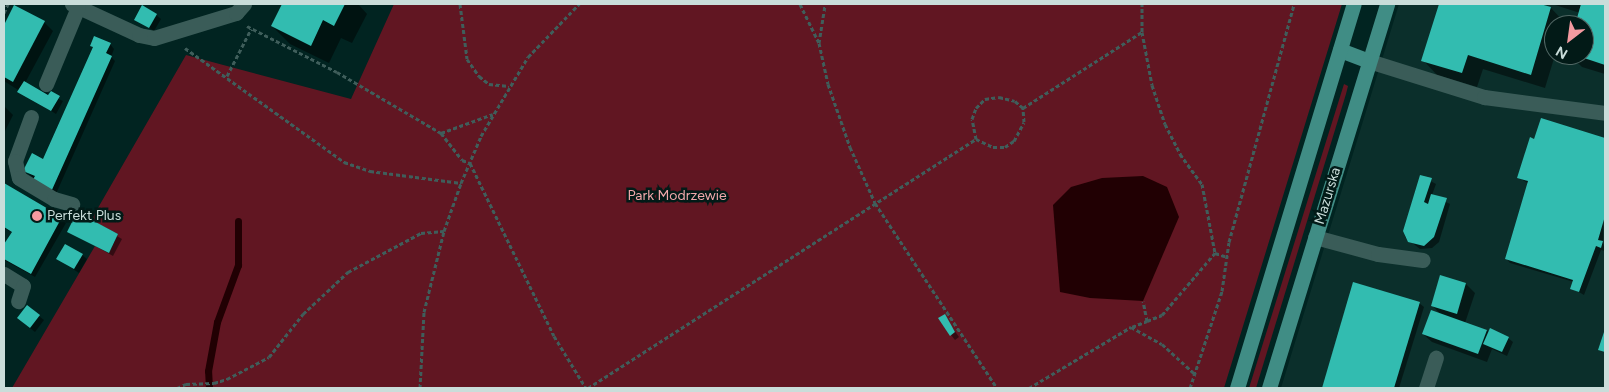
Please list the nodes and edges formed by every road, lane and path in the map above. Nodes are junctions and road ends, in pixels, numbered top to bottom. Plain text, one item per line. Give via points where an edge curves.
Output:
1 (8, 4) edge
2 (244, 4) edge
3 (460, 4) edge
4 (579, 4) edge
5 (800, 4) edge
6 (825, 4) edge
7 (1142, 4) edge
8 (1294, 4) edge
9 (1354, 4) edge
10 (1387, 4) edge
11 (75, 5) edge
12 (4, 11) edge
13 (230, 14) junction
14 (251, 29) junction
15 (1142, 32) junction
16 (172, 33) junction
17 (819, 43) junction
18 (1340, 50) junction
19 (1369, 61) junction
20 (227, 76) junction
21 (46, 84) dead end
22 (509, 86) junction
23 (1023, 108) junction
24 (1605, 113) edge
25 (494, 114) junction
26 (31, 117) dead end
27 (441, 133) junction
28 (976, 139) junction
29 (470, 163) junction
30 (461, 183) junction
31 (875, 203) junction
32 (72, 204) dead end
33 (444, 231) junction
34 (1315, 237) junction
35 (1216, 253) junction
36 (1227, 257) junction
37 (1423, 260) dead end
38 (4, 274) edge
39 (18, 300) dead end
40 (1143, 301) dead end
41 (1148, 321) junction
42 (1131, 327) junction
43 (1436, 358) dead end
44 (1195, 374) junction
45 (178, 388) edge
46 (420, 388) edge
47 (587, 388) edge
48 (996, 388) edge
49 (1029, 388) edge
50 (1190, 388) edge
51 (1237, 388) edge
52 (1269, 388) edge
53 (1426, 388) edge

1 - 12 path
2 - 13 lane via 241,11
3 - 22 path via 467,58 489,84
4 - 22 path via 540,42
5 - 17 path
6 - 17 path
7 - 15 path
8 - 36 path via 1256,135
9 - 18 main road
10 - 19 main road, Mazurska
11 - 16 lane via 145,37
11 - 21 lane
13 - 14 path
13 - 16 lane
14 - 20 path
14 - 27 path via 337,72
15 - 23 path
15 - 35 path via 1152,85 1165,124 1180,154 1202,184
16 - 20 path via 180,45
17 - 31 path via 828,84 850,147
18 - 19 main road
18 - 51 main road
19 - 24 lane via 1484,97
19 - 34 main road, Mazurska
20 - 30 path via 344,162 370,171
22 - 25 path
23 - 28 path via 1024,122 1014,141 1005,147 993,147
23 - 28 path via 1015,101 985,100 976,108 972,119
25 - 27 path
25 - 29 path
26 - 32 lane via 15,161 18,178 47,196
27 - 29 path via 462,160
28 - 31 path
29 - 30 path
29 - 47 path via 554,336
30 - 33 path
31 - 47 path
31 - 48 path
33 - 45 path via 421,233 348,272 304,314 269,357 214,383 186,384
33 - 46 path via 424,312
34 - 37 lane via 1378,254
34 - 52 main road, Mazurska
35 - 36 path
35 - 41 path via 1162,315
36 - 44 path via 1222,291
38 - 39 lane via 23,286
40 - 41 path
41 - 42 path
42 - 44 path via 1162,344
42 - 49 path
43 - 53 lane
44 - 50 path

